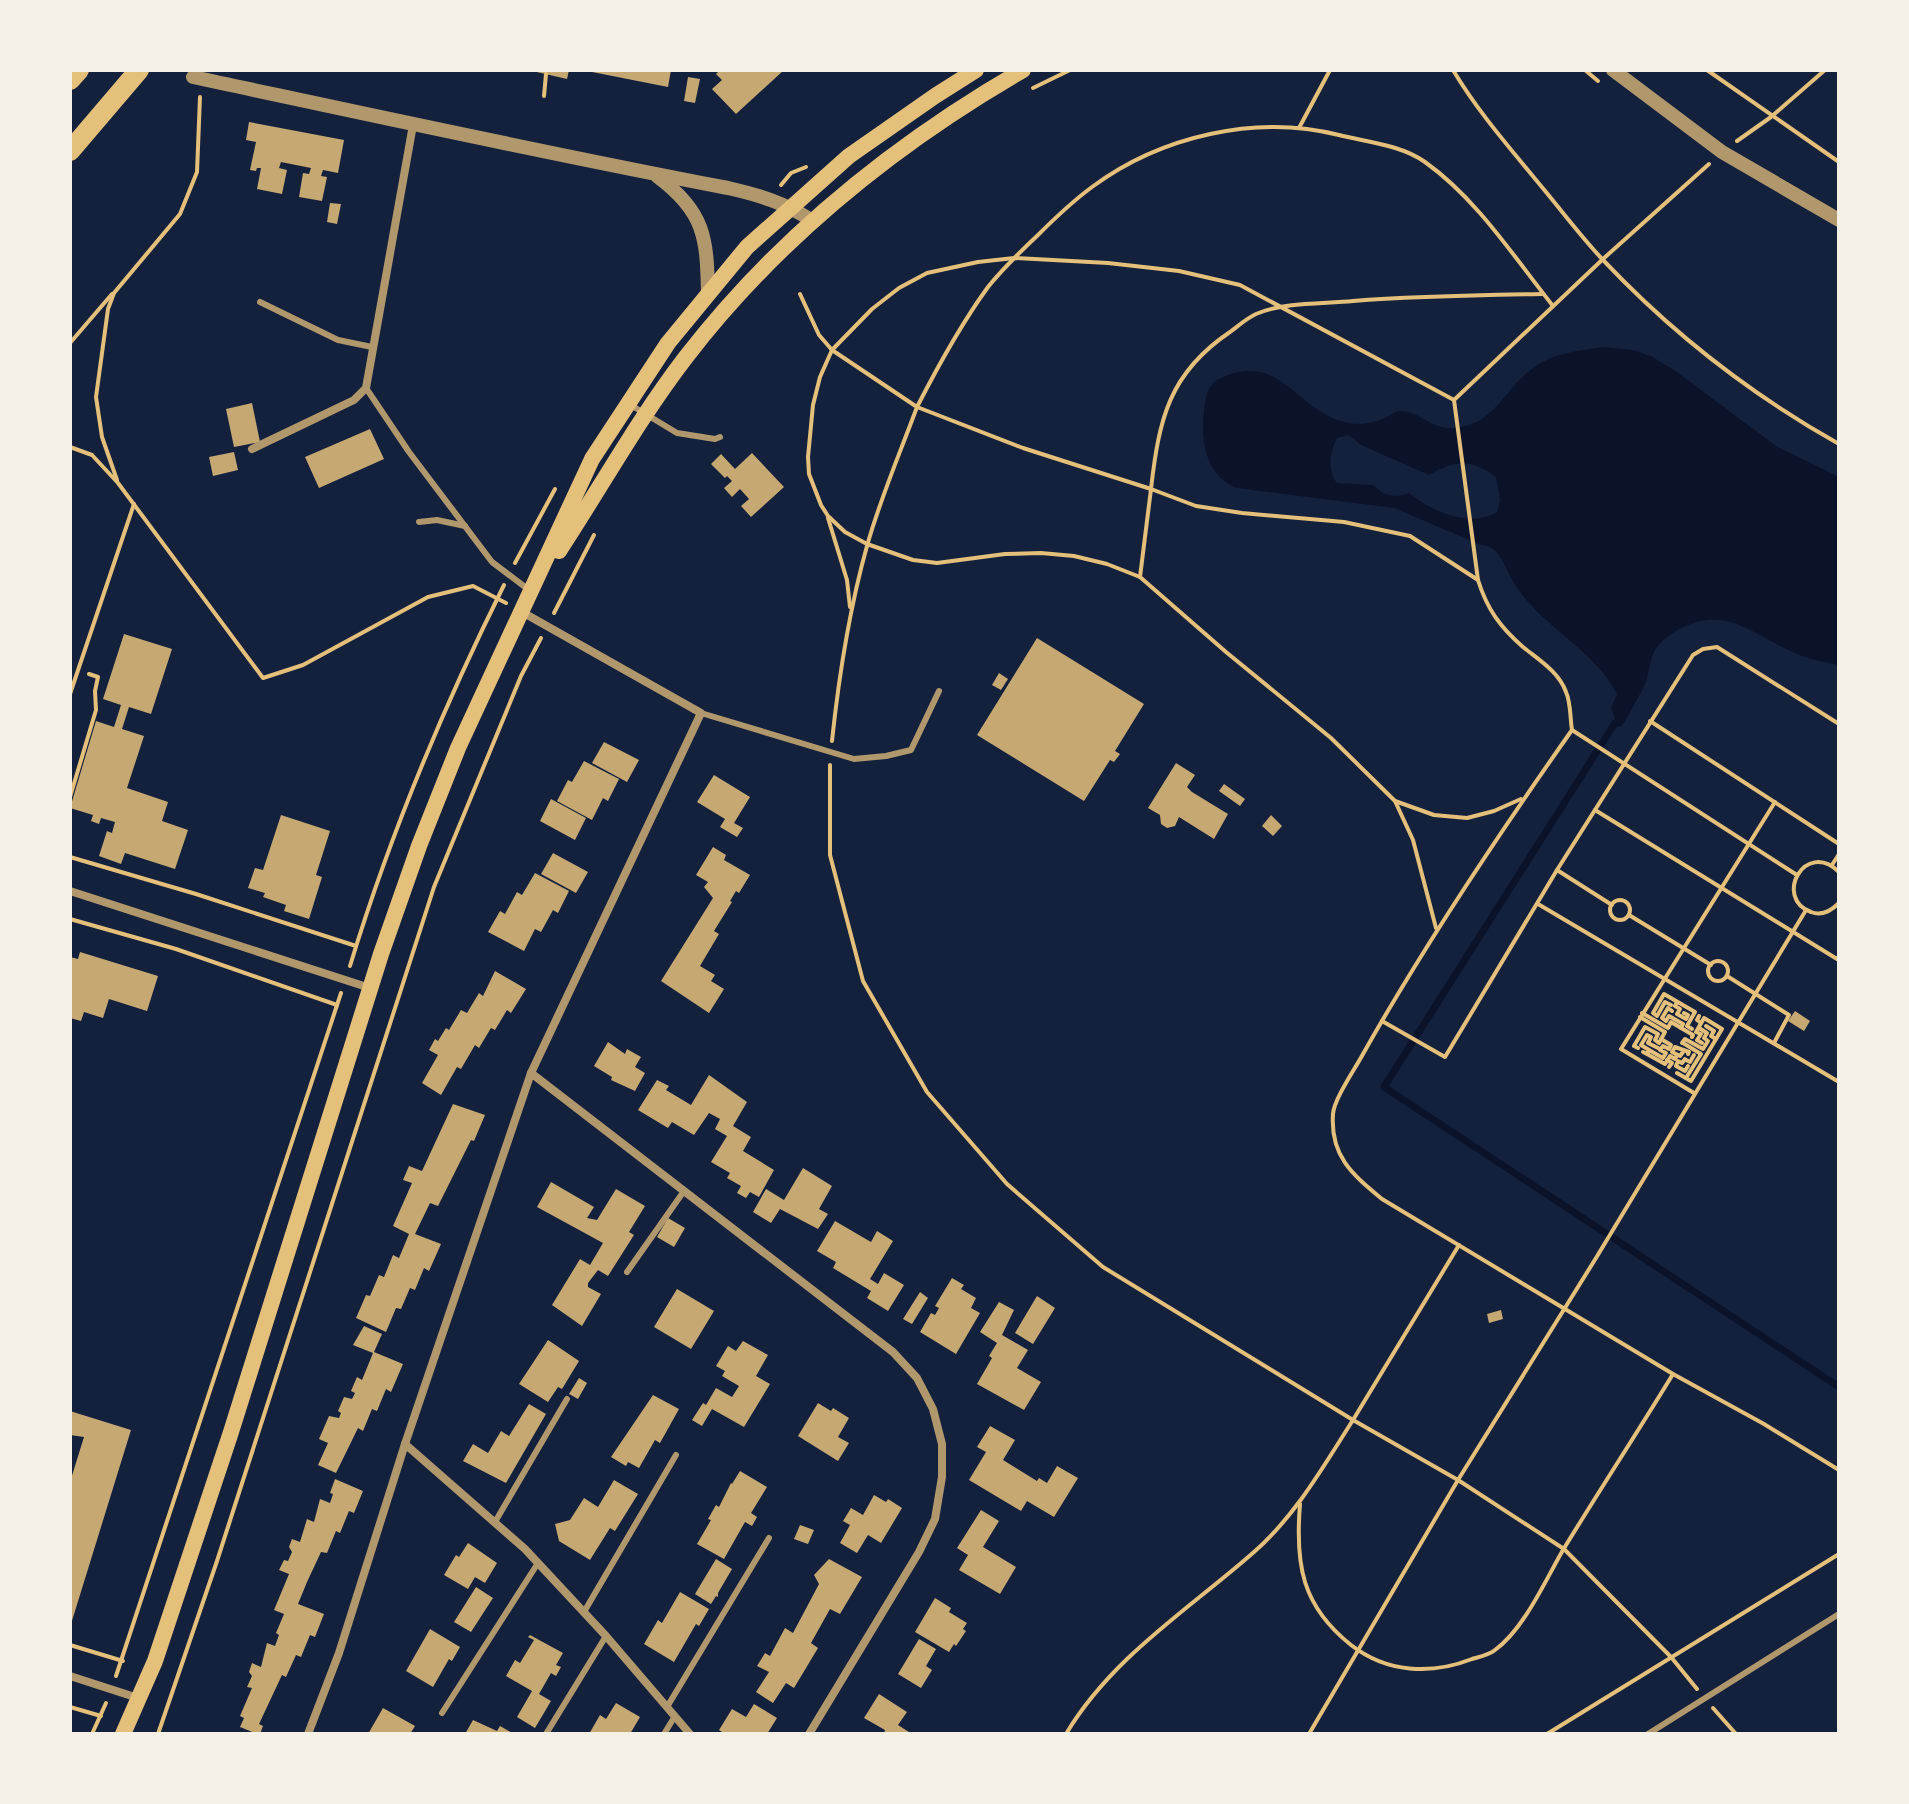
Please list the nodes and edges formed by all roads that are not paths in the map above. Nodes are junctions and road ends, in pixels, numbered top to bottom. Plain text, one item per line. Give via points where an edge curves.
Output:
1 (79, 70) edge
2 (139, 70) edge
3 (976, 70) edge
4 (1023, 70) edge
5 (1613, 70) edge
6 (197, 78) road end
7 (70, 80) edge
8 (413, 125) junction
9 (70, 151) edge
10 (655, 174) junction
11 (791, 207) junction
12 (811, 220) junction
13 (1839, 220) edge
14 (708, 294) junction
15 (260, 302) dead end
16 (372, 347) junction
17 (366, 388) junction
18 (626, 403) junction
19 (646, 415) junction
20 (720, 437) dead end
21 (252, 449) dead end
22 (419, 522) dead end
23 (465, 526) junction
24 (532, 593) junction
25 (522, 612) junction
26 (939, 691) dead end
27 (701, 713) junction
28 (70, 891) edge
29 (371, 988) junction
30 (531, 1073) junction
31 (684, 1191) junction
32 (627, 1272) dead end
33 (567, 1399) dead end
34 (405, 1444) junction
35 (676, 1455) dead end
36 (495, 1522) junction
37 (769, 1538) dead end
38 (538, 1563) junction
39 (584, 1612) junction
40 (1839, 1614) edge
41 (606, 1636) junction
42 (70, 1676) edge
43 (139, 1698) junction
44 (667, 1707) junction
45 (442, 1713) dead end
46 (675, 1716) junction
47 (123, 1734) edge
48 (308, 1734) edge
49 (546, 1734) edge
50 (664, 1734) edge
51 (690, 1734) edge
52 (809, 1734) edge
53 (1648, 1734) edge

1 - 7 highway
2 - 9 highway
3 - 11 main road via 849,156
4 - 12 main road via 886,160
5 - 13 street via 1722,152
6 - 8 street
8 - 10 street
8 - 16 street
10 - 11 street
10 - 14 street via 681,193 698,217
11 - 12 street
11 - 14 main road via 747,247
12 - 19 main road via 720,316
14 - 18 main road
15 - 16 lane via 338,340
16 - 17 street
17 - 21 street via 354,400
17 - 23 lane
18 - 19 lane
18 - 24 main road via 592,459
19 - 20 lane via 677,433
19 - 24 main road
22 - 23 lane
23 - 24 lane via 492,562
24 - 25 main road
25 - 27 street
25 - 29 main road via 458,748
26 - 27 lane via 911,750 854,759
27 - 30 street
28 - 29 street
29 - 43 main road via 231,1432
30 - 31 street
30 - 34 street
31 - 32 lane
31 - 52 street via 893,1352 917,1378 942,1444 935,1519
33 - 36 lane
34 - 36 street
34 - 48 street
35 - 39 lane
36 - 38 street
37 - 44 lane
38 - 39 street
38 - 45 lane
39 - 41 street
40 - 53 lane
41 - 44 street
41 - 49 lane
42 - 43 street
43 - 47 main road
44 - 46 street
46 - 50 lane
46 - 51 street

